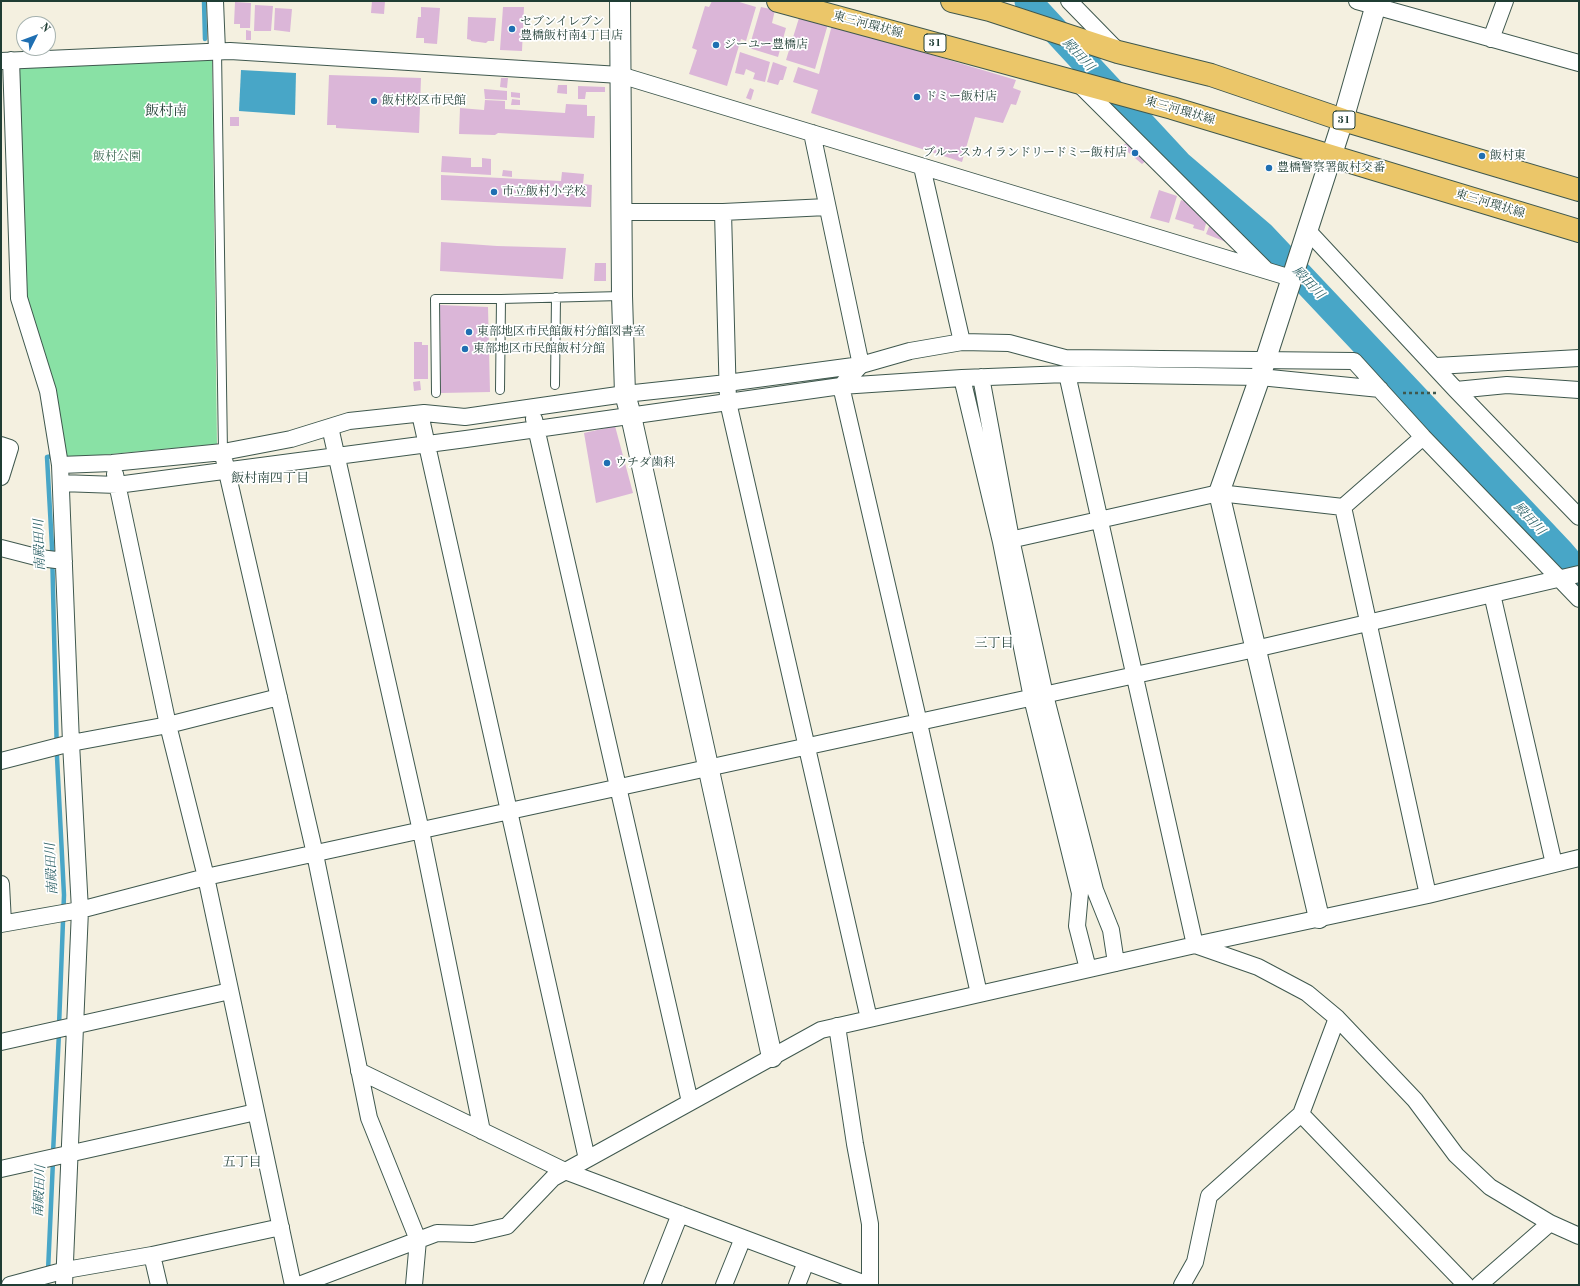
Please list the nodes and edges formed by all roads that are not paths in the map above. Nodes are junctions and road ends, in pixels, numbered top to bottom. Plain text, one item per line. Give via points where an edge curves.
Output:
1 (215, 1) edge
2 (620, 1) edge
3 (778, 1) edge
4 (952, 1) edge
5 (1069, 1) edge
6 (1505, 1) edge
7 (1370, 3) edge
8 (986, 6) edge
9 (1491, 39) junction
10 (1114, 50) junction
11 (217, 51) junction
12 (6, 60) edge
13 (1579, 63) edge
14 (620, 75) junction
15 (1084, 83) junction
16 (1343, 120) junction
17 (812, 133) junction
18 (1331, 156) junction
19 (922, 167) junction
20 (1579, 190) edge
21 (827, 208) junction
22 (621, 212) junction
23 (723, 212) junction
24 (1579, 231) edge
25 (1305, 236) junction
26 (1267, 271) junction
27 (1291, 278) junction
28 (622, 296) junction
29 (556, 297) junction
30 (501, 299) junction
31 (962, 342) junction
32 (1579, 358) edge
33 (861, 366) junction
34 (1436, 366) junction
35 (1262, 369) junction
36 (1067, 374) junction
37 (982, 377) junction
38 (962, 378) junction
39 (727, 383) junction
40 (555, 385) dead end
41 (841, 386) junction
42 (1380, 389) junction
43 (500, 390) dead end
44 (1579, 390) edge
45 (1450, 391) junction
46 (436, 392) dead end
47 (625, 394) junction
48 (728, 402) junction
49 (532, 407) junction
50 (420, 414) junction
51 (631, 416) junction
52 (330, 427) junction
53 (537, 429) junction
54 (1423, 437) junction
55 (427, 444) junction
56 (1, 445) edge
57 (223, 452) junction
58 (336, 456) junction
59 (112, 463) junction
60 (60, 465) junction
61 (227, 469) junction
62 (1, 477) edge
63 (61, 483) junction
64 (117, 485) junction
65 (1219, 493) junction
66 (1343, 508) junction
67 (1579, 517) edge
68 (1099, 520) junction
69 (1006, 540) junction
70 (1, 548) edge
71 (56, 560) junction
72 (1570, 576) edge
73 (1492, 594) junction
74 (1579, 599) edge
75 (1368, 622) junction
76 (1256, 649) junction
77 (1135, 675) junction
78 (1038, 696) junction
79 (279, 697) junction
80 (919, 722) junction
81 (168, 725) junction
82 (62, 746) junction
83 (806, 747) junction
84 (1, 761) edge
85 (708, 768) junction
86 (619, 788) junction
87 (510, 811) junction
88 (421, 831) junction
89 (315, 854) junction
90 (1579, 858) edge
91 (1554, 864) junction
92 (206, 878) junction
93 (1, 884) edge
94 (1428, 895) junction
95 (76, 910) junction
96 (1319, 918) junction
97 (2, 923) edge
98 (1195, 945) junction
99 (1116, 963) junction
100 (1088, 969) junction
101 (230, 991) junction
102 (979, 994) junction
103 (1337, 1018) junction
104 (868, 1019) junction
105 (71, 1026) junction
106 (838, 1026) junction
107 (1, 1042) edge
108 (772, 1057) junction
109 (359, 1072) junction
110 (690, 1102) junction
111 (256, 1112) junction
112 (1301, 1114) junction
113 (482, 1131) junction
114 (59, 1155) junction
115 (587, 1159) junction
116 (1, 1169) edge
117 (565, 1171) junction
118 (680, 1214) junction
119 (1550, 1223) junction
120 (281, 1227) junction
121 (1579, 1236) edge
122 (743, 1238) junction
123 (418, 1240) junction
124 (152, 1255) junction
125 (806, 1262) junction
126 (63, 1276) edge
127 (37, 1281) edge
128 (10, 1285) edge
129 (159, 1285) edge
130 (293, 1285) edge
131 (299, 1285) edge
132 (414, 1285) edge
133 (652, 1285) edge
134 (724, 1285) edge
135 (797, 1285) edge
136 (869, 1285) edge
137 (1182, 1285) edge
138 (1466, 1285) edge
139 (1479, 1285) edge

1 - 11 street
2 - 14 street
3 - 15 main road, 東三河環状線 / 31
4 - 8 main road, 31
5 - 10 street
6 - 9 street
7 - 9 street
7 - 16 street
8 - 10 main road, 31
9 - 13 street
10 - 16 main road, 31 via 1211,75
11 - 12 street
11 - 14 street
11 - 57 lane
12 - 60 street via 19,298 48,391
14 - 17 street
14 - 22 street
15 - 18 main road, 東三河環状線 / 31
15 - 26 street
16 - 18 street
16 - 20 main road, 31
17 - 19 street
17 - 21 street
18 - 24 main road, 東三河環状線 / 31
18 - 25 street
19 - 26 street
19 - 31 street
21 - 23 street
21 - 33 street
22 - 23 street
22 - 28 street
23 - 39 street
25 - 27 street
25 - 34 street
26 - 27 street
27 - 35 street
28 - 29 lane
28 - 47 street
29 - 30 lane
29 - 40 lane
30 - 43 lane
30 - 46 lane via 435,299
31 - 33 street via 910,351
31 - 35 street via 1009,343 1065,358
32 - 34 street
33 - 39 street
33 - 41 street
34 - 45 street
35 - 36 street
35 - 42 street
35 - 42 street via 1354,361
35 - 65 street
36 - 37 street
36 - 68 street
37 - 38 street
37 - 69 street
38 - 41 street
38 - 69 street
39 - 47 street
39 - 48 street
41 - 48 street
41 - 80 street
42 - 54 street
44 - 45 street via 1507,385
45 - 67 street
47 - 49 street
47 - 51 street
48 - 51 street
48 - 83 street
49 - 50 street via 465,417
49 - 53 street
50 - 52 street via 349,421
50 - 55 street
51 - 53 street
51 - 85 street
52 - 57 street
52 - 58 street
53 - 55 street
53 - 86 street
54 - 66 street
54 - 72 street
55 - 58 street
55 - 87 street
56 - 62 street via 10,448
57 - 59 street
57 - 61 street
58 - 61 street
58 - 88 street
59 - 60 street
59 - 64 street
60 - 63 street
61 - 64 street
61 - 79 street
63 - 64 street
63 - 71 street
64 - 81 street
65 - 66 street
65 - 68 street
65 - 76 street
66 - 75 street
68 - 69 street
68 - 77 street
69 - 78 street
70 - 71 street
71 - 82 street
72 - 73 street
72 - 74 street
73 - 75 street
73 - 91 street
75 - 76 street
75 - 94 street
76 - 77 street
76 - 96 street
77 - 78 street
77 - 98 street
78 - 80 street
78 - 99 street via 1095,890 1111,930
78 - 100 street via 1080,893 1077,926
79 - 81 street
79 - 89 street
80 - 83 street
80 - 102 street
81 - 82 street
81 - 92 street
82 - 84 street
82 - 95 street
83 - 85 street
83 - 104 street
85 - 86 street
85 - 108 street
86 - 87 street
86 - 110 street
87 - 88 street
87 - 115 street
88 - 89 street
88 - 113 street
89 - 92 street
89 - 109 street
90 - 91 street
91 - 94 street
92 - 95 street
92 - 101 street
93 - 97 street
94 - 96 street
95 - 97 street
95 - 105 street
96 - 98 street
98 - 99 street
98 - 103 street via 1258,967 1307,992
99 - 100 street
100 - 102 street
101 - 105 street
101 - 111 street
102 - 104 street
103 - 112 street
103 - 119 street via 1415,1100 1456,1155 1490,1187
104 - 106 street
105 - 107 street
105 - 114 street
106 - 108 street via 821,1030
106 - 136 street via 855,1144 870,1224
108 - 110 street
109 - 113 street
109 - 123 street via 369,1118
110 - 115 street
111 - 114 street
111 - 120 street
112 - 137 street via 1209,1196 1195,1262
112 - 138 street
113 - 117 street
114 - 116 street
114 - 126 street
115 - 117 street
117 - 118 street
117 - 123 street via 553,1178 507,1226 473,1234 437,1233
118 - 122 street
118 - 133 street
119 - 121 street
119 - 139 street
120 - 124 street
120 - 130 street
122 - 125 street
122 - 134 street
123 - 131 street
123 - 132 street
124 - 126 street
124 - 129 street
125 - 135 street
125 - 136 street
126 - 127 street
127 - 128 street

